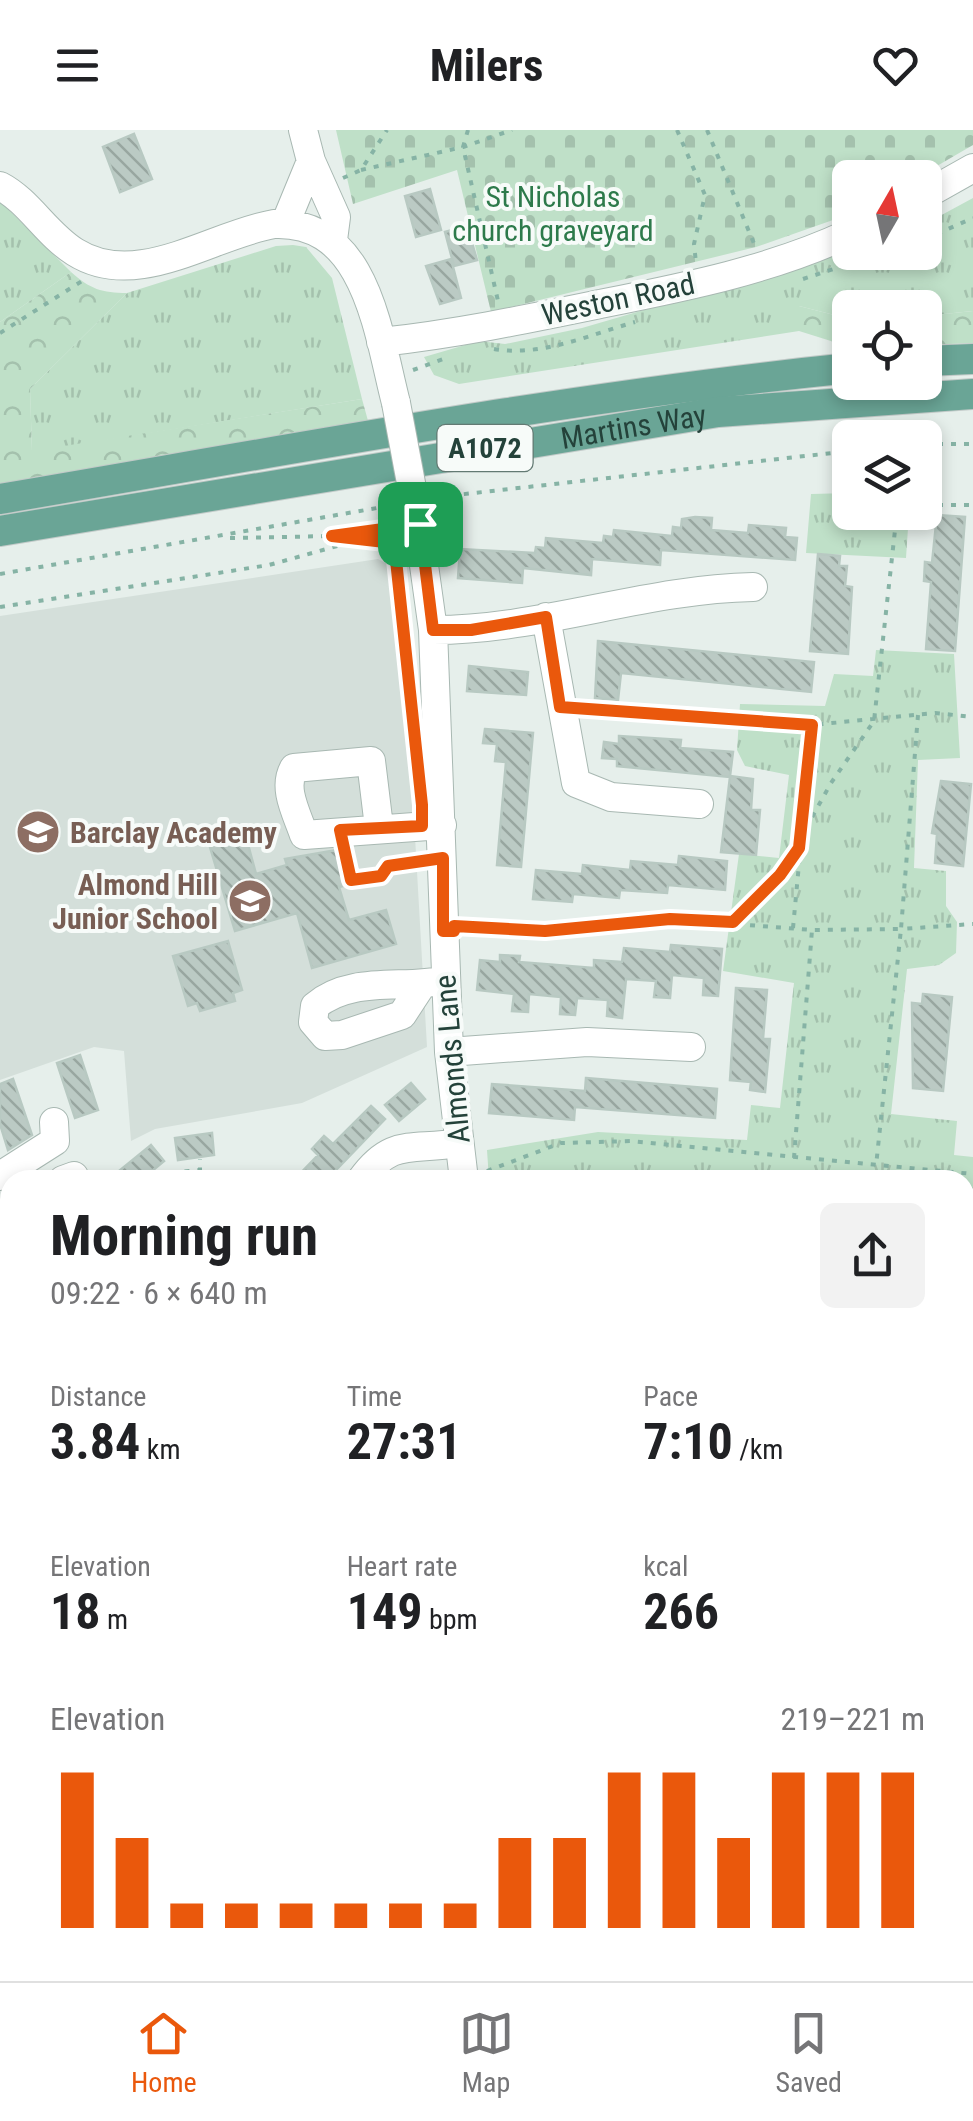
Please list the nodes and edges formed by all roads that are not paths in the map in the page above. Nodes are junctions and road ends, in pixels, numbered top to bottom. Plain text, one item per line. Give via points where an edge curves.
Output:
1 (304, 130) edge
2 (311, 161) junction
3 (973, 168) edge
4 (942, 185) edge
5 (0, 186) edge
6 (285, 224) junction
7 (333, 240) junction
8 (832, 241) edge
9 (381, 342) junction
10 (973, 360) edge
11 (942, 361) edge
12 (832, 370) edge
13 (973, 394) edge
14 (0, 499) edge
15 (0, 530) edge
16 (753, 587) dead end
17 (546, 617) junction
18 (433, 630) junction
19 (700, 804) dead end
20 (442, 825) junction
21 (379, 828) junction
22 (691, 1047) dead end
23 (449, 1052) junction
24 (54, 1122) dead end
25 (458, 1142) junction
26 (9, 1170) edge
27 (368, 1170) edge
28 (462, 1170) edge

1 - 2 street
2 - 6 street
2 - 7 street via 336,218
3 - 4 street
5 - 6 street via 62,243 107,265 134,267
6 - 7 street via 307,226
7 - 9 street, Almonds Lane via 355,267
8 - 9 street, Weston Road via 762,268 503,324
9 - 18 street, Almonds Lane, bridge
10 - 11 main road
12 - 14 main road, A1072 via 511,412
13 - 15 main road, Martins Way / A1072 via 718,412
16 - 17 street via 675,592
17 - 18 street
17 - 19 street via 572,774 584,789
18 - 20 street, Almonds Lane
20 - 21 street
20 - 23 street, Almonds Lane via 443,931 433,983
21 - 21 street via 304,835 290,791 294,768 371,761
22 - 23 street via 587,1042
23 - 25 street, Almonds Lane
24 - 26 street via 54,1140
25 - 27 street via 392,1150
25 - 28 street, Almonds Lane

